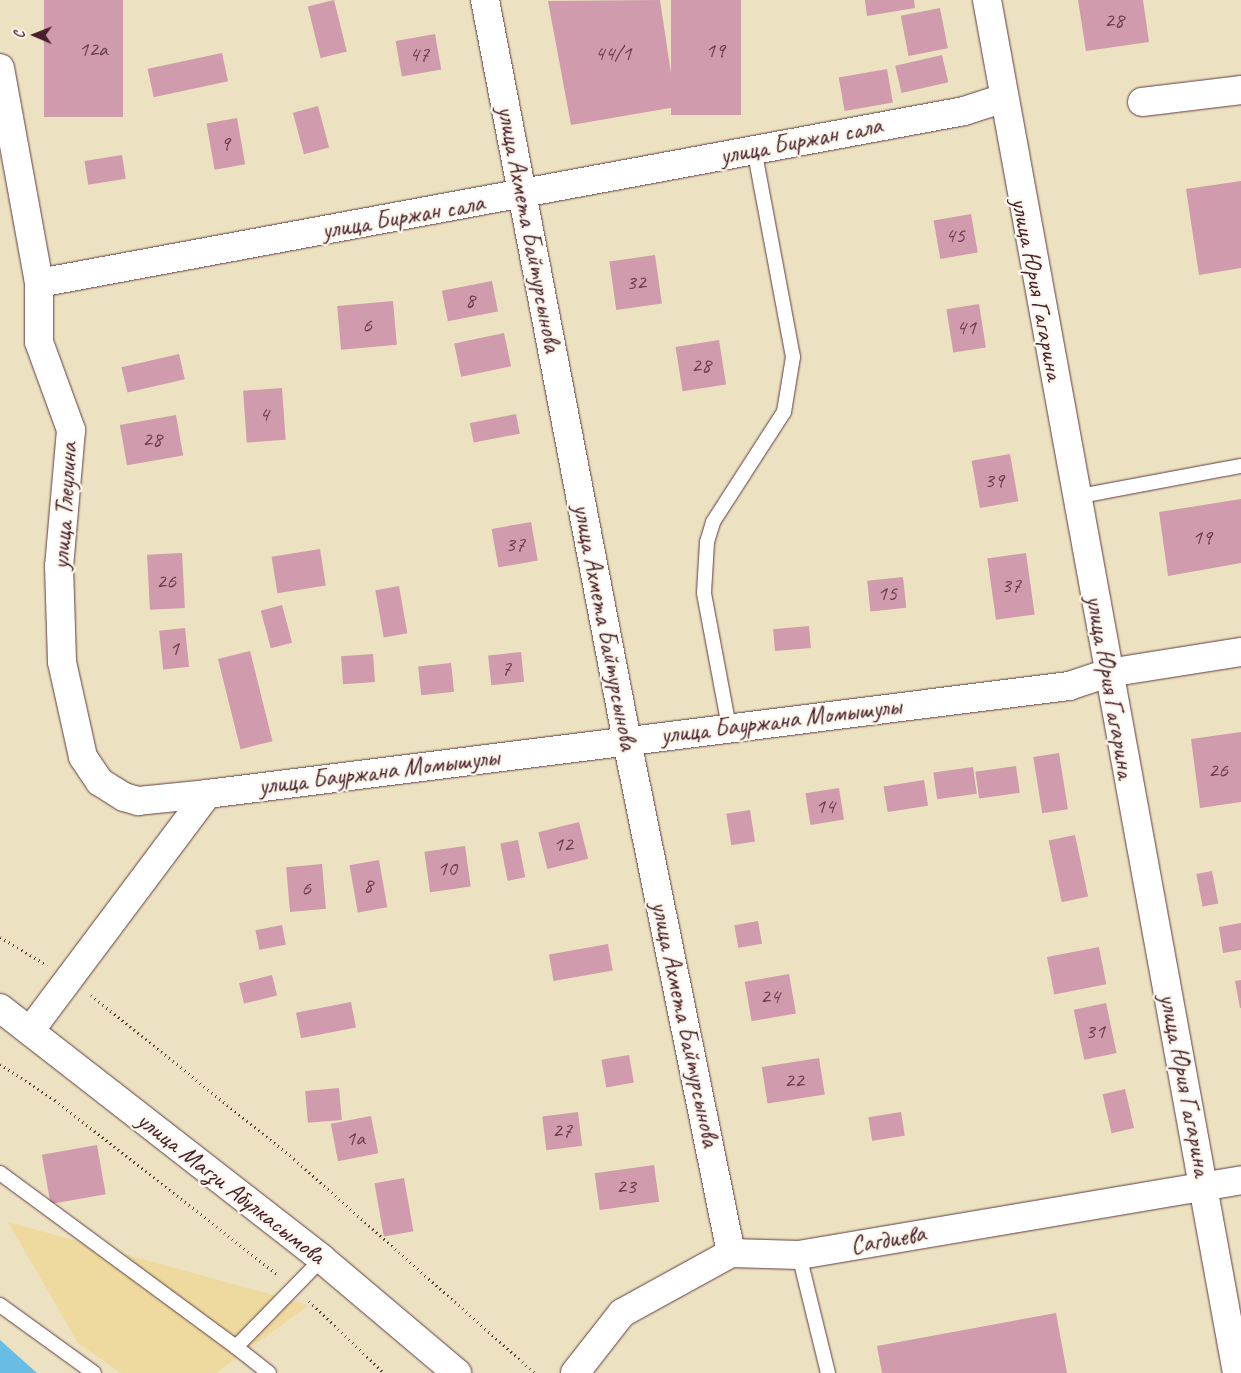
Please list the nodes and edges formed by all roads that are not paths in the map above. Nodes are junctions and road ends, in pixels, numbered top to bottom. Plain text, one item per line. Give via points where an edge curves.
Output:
1 (485, 0) edge
2 (987, 0) edge
3 (0, 68) edge
4 (1241, 90) edge
5 (1002, 99) junction
6 (1142, 102) dead end
7 (754, 149) junction
8 (523, 195) junction
9 (39, 283) junction
10 (1241, 466) edge
11 (1075, 497) junction
12 (1241, 652) edge
13 (1108, 673) junction
14 (729, 727) junction
15 (627, 741) junction
16 (111, 791) joint
17 (207, 794) junction
18 (0, 1008) edge
19 (30, 1031) junction
20 (0, 1173) edge
21 (1241, 1180) edge
22 (1205, 1185) junction
23 (732, 1253) junction
24 (800, 1256) junction
25 (322, 1259) junction
26 (0, 1305) edge
27 (236, 1347) junction
28 (94, 1373) edge
29 (269, 1373) edge
30 (457, 1373) edge
31 (575, 1373) edge
32 (828, 1373) edge
33 (1237, 1373) edge

1 - 8 street, улица Ахмета Байтурсынова
2 - 5 street, улица Юрия Гагарина
3 - 9 street, улица Тлеулина
4 - 6 street
5 - 7 street, улица Биржан сала via 964,111
5 - 11 street, улица Юрия Гагарина
7 - 8 street, улица Биржан сала
7 - 14 lane via 793,357 784,412 713,522 706,542 704,593
8 - 9 street, улица Биржан сала
8 - 15 street, улица Ахмета Байтурсынова
9 - 16 street, улица Тлеулина via 39,342 71,430 59,566 62,662 83,757
10 - 11 lane
11 - 13 street, улица Юрия Гагарина
12 - 13 street, улица Бауржана Момышулы
13 - 14 street, улица Бауржана Момышулы via 1069,686
13 - 22 street, улица Юрия Гагарина
14 - 15 street, улица Бауржана Момышулы
15 - 17 street, улица Бауржана Момышулы
15 - 23 street, улица Ахмета Байтурсынова
16 - 17 street, улица Бауржана Момышулы via 138,800
17 - 19 street
18 - 19 street, улица Магзи Абулкасымова
19 - 25 street, улица Магзи Абулкасымова
20 - 27 lane
21 - 22 street, Сагдиева
22 - 24 street, Сагдиева
22 - 33 street, улица Юрия Гагарина
23 - 24 street, Сагдиева
23 - 31 street via 622,1313
24 - 32 lane
25 - 27 lane
25 - 30 street, улица Магзи Абулкасымова
26 - 28 lane
27 - 29 lane

